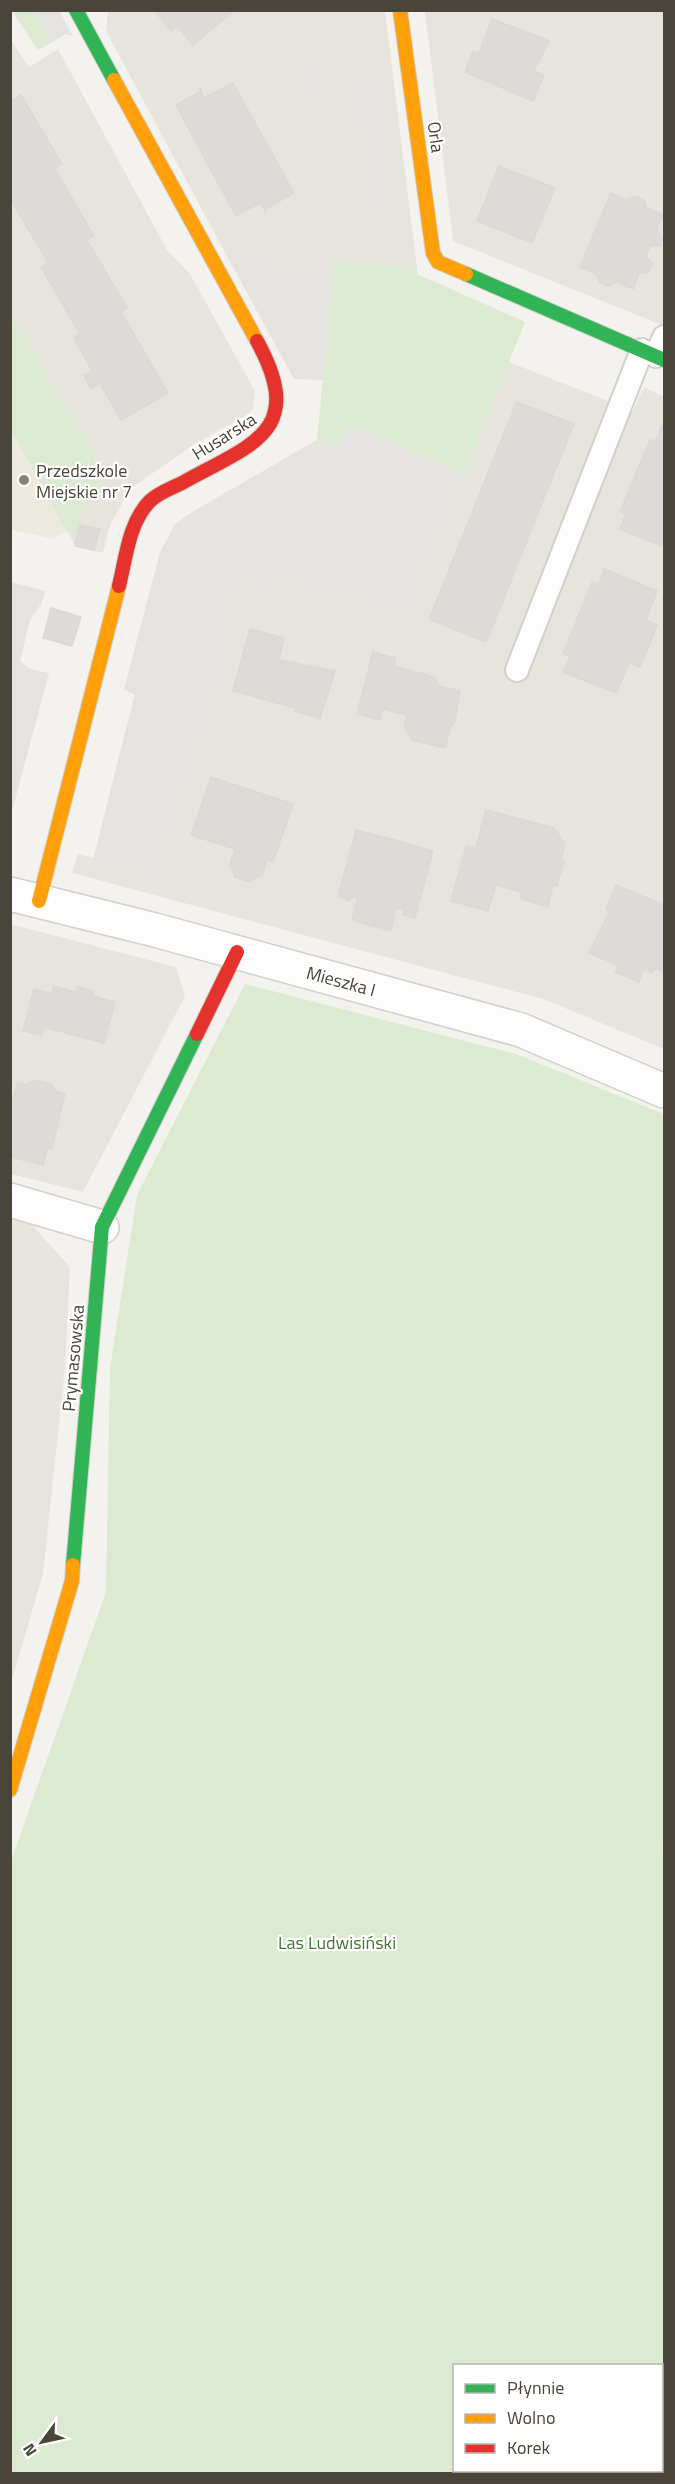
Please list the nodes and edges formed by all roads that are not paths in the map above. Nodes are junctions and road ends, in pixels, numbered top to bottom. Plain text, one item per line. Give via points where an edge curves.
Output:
1 (76, 10) edge
2 (400, 10) edge
3 (657, 351) edge
4 (517, 670) dead end
5 (25, 898) edge
6 (237, 952) junction
7 (664, 1091) edge
8 (10, 1200) edge
9 (102, 1227) junction
10 (10, 1790) edge

1 - 5 street, Husarska via 270,364 279,405 271,427 260,439 151,500 135,521
2 - 3 street, Orla via 433,254 442,266
3 - 4 lane
5 - 6 street, Mieszka I
6 - 7 street, Mieszka I via 521,1030
6 - 9 street, Prymasowska
8 - 9 street
9 - 10 street, Prymasowska via 72,1581

